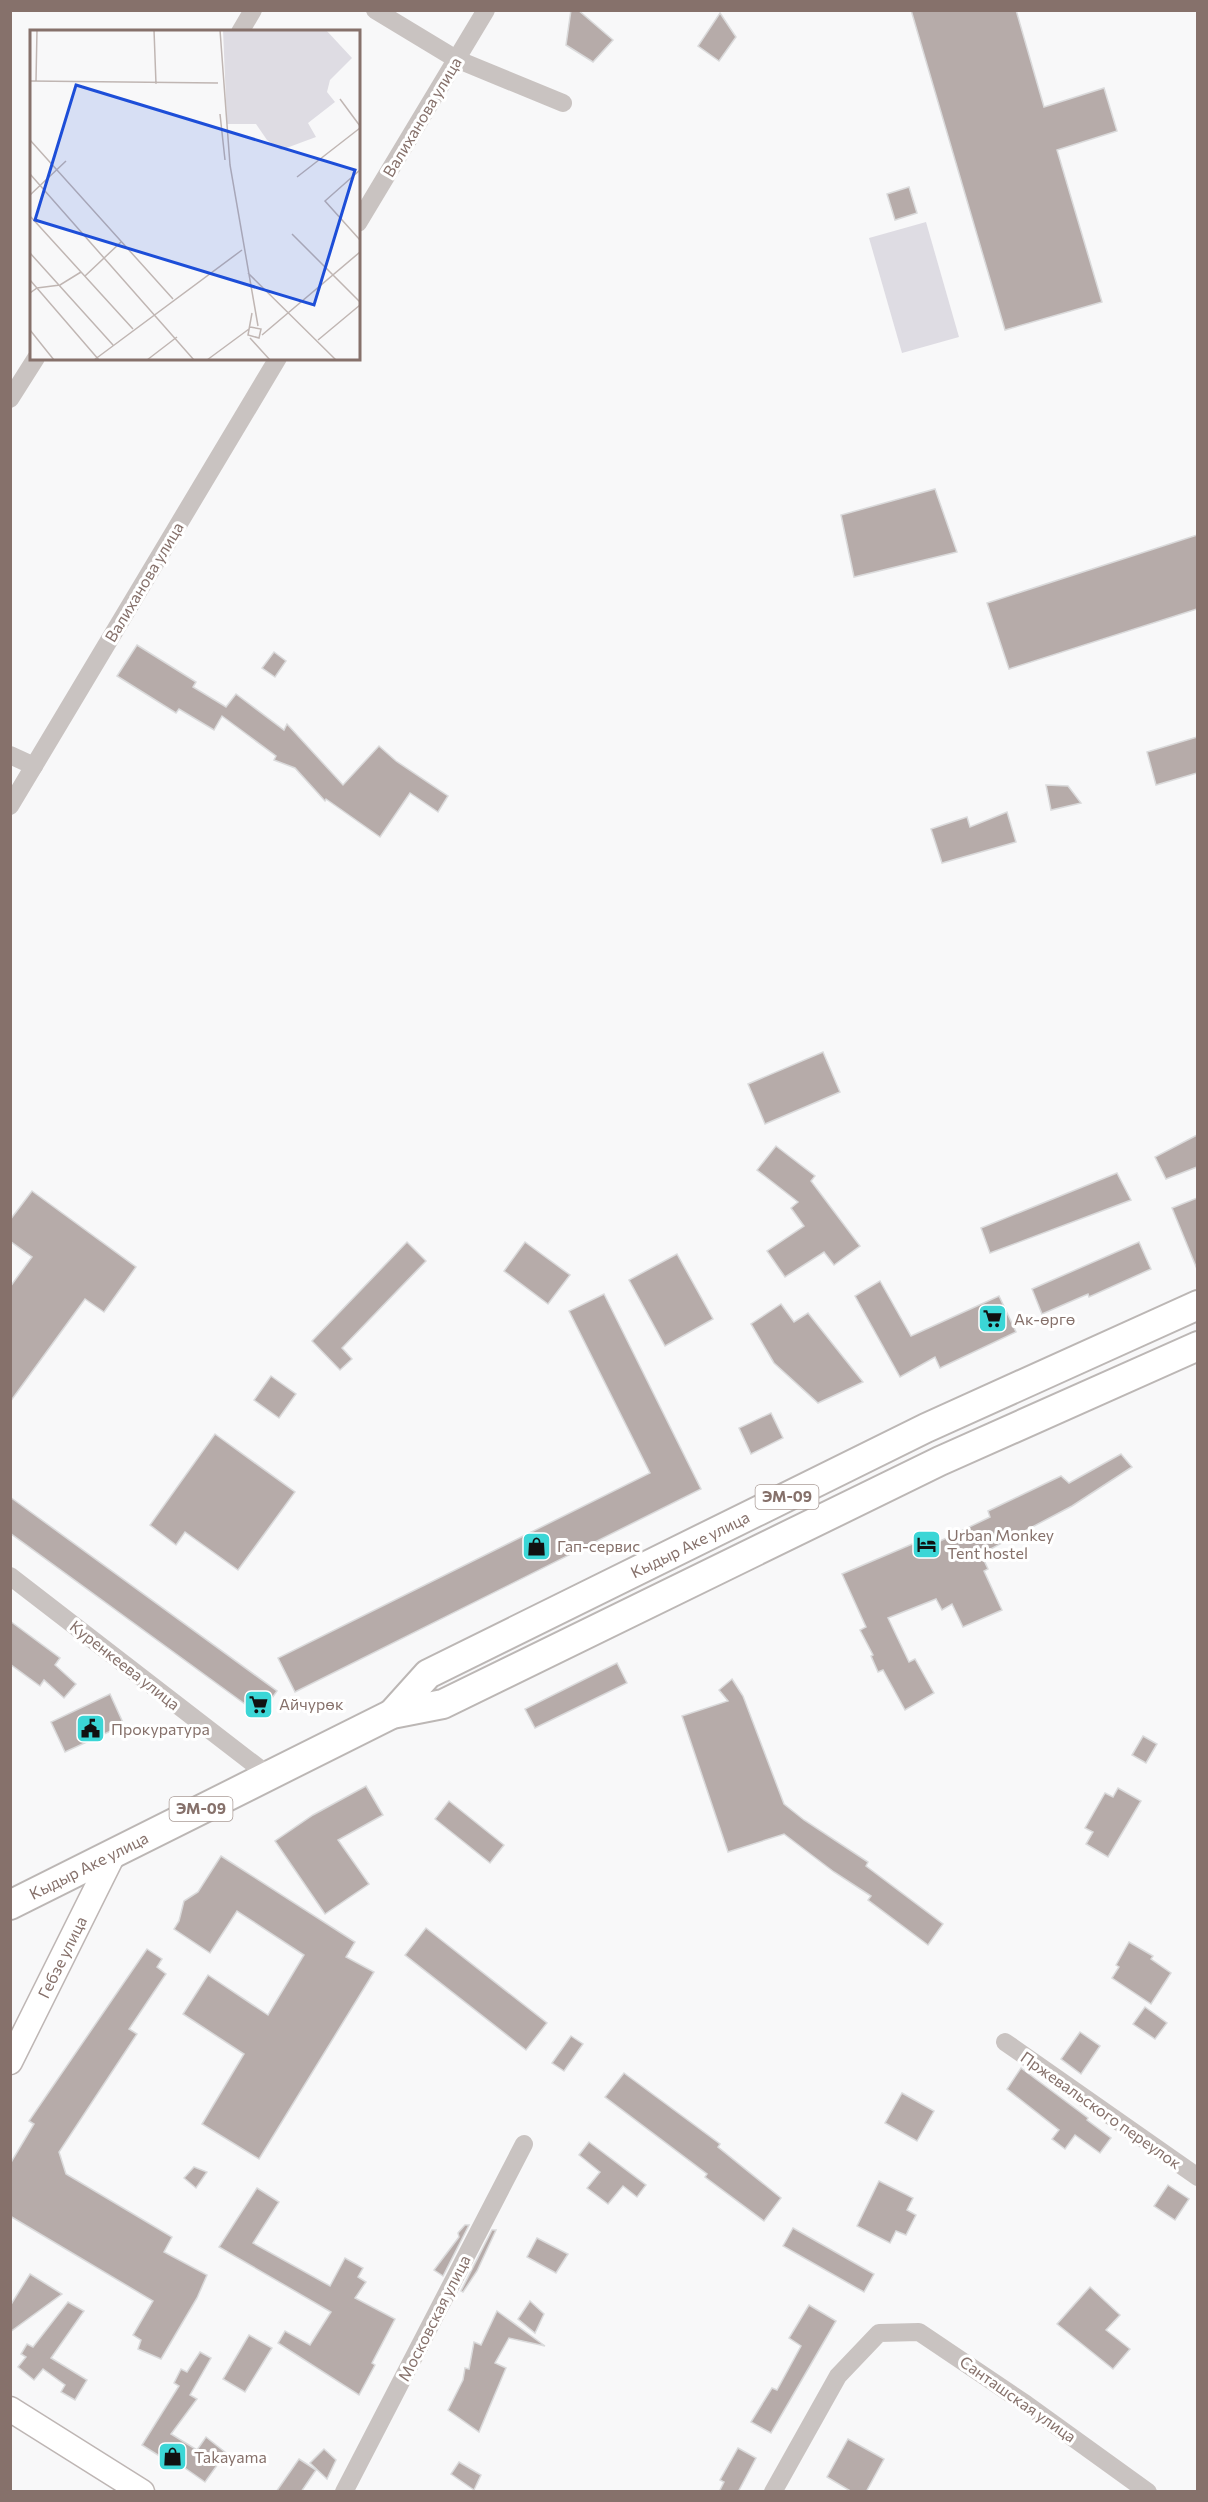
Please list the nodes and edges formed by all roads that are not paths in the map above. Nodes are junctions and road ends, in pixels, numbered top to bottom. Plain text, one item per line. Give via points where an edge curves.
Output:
1 (254, 10) edge
2 (375, 10) edge
3 (486, 10) edge
4 (241, 30) edge
5 (456, 59) junction
6 (562, 103) dead end
7 (360, 220) edge
8 (35, 360) edge
9 (277, 360) edge
10 (10, 399) edge
11 (10, 755) edge
12 (34, 766) junction
13 (10, 806) edge
14 (1197, 1307) edge
15 (1197, 1346) edge
16 (926, 1428) junction
17 (940, 1461) junction
18 (10, 1576) edge
19 (392, 1714) junction
20 (268, 1775) junction
21 (114, 1853) junction
22 (10, 1905) edge
23 (1005, 2042) dead end
24 (10, 2062) edge
25 (525, 2144) dead end
26 (1197, 2177) edge
27 (10, 2409) edge
28 (142, 2492) edge
29 (344, 2492) edge
30 (774, 2492) edge
31 (1148, 2492) edge

1 - 4 street
2 - 5 street
3 - 5 street, Валиханова улица
5 - 6 street
5 - 7 street, Валиханова улица
8 - 10 street
9 - 12 street, Валиханова улица
11 - 12 street
12 - 13 street, Валиханова улица
14 - 16 highway, Кыдыр Аке улица / ЭМ-09
15 - 17 highway, Кыдыр Аке улица / ЭМ-09
16 - 17 highway
16 - 19 highway, Кыдыр Аке улица / ЭМ-09 via 428,1674
17 - 19 highway, Кыдыр Аке улица / ЭМ-09 via 443,1704
18 - 20 street, Куренкеева улица
19 - 20 highway, Кыдыр Аке улица / ЭМ-09
20 - 21 highway, Кыдыр Аке улица / ЭМ-09
21 - 22 highway, Кыдыр Аке улица / ЭМ-09
21 - 24 main road, Гебзе улица
23 - 26 street, Пржевальского переулок
25 - 29 street, Московская улица
27 - 28 main road
30 - 31 street, Санташская улица via 837,2376 879,2333 920,2332

